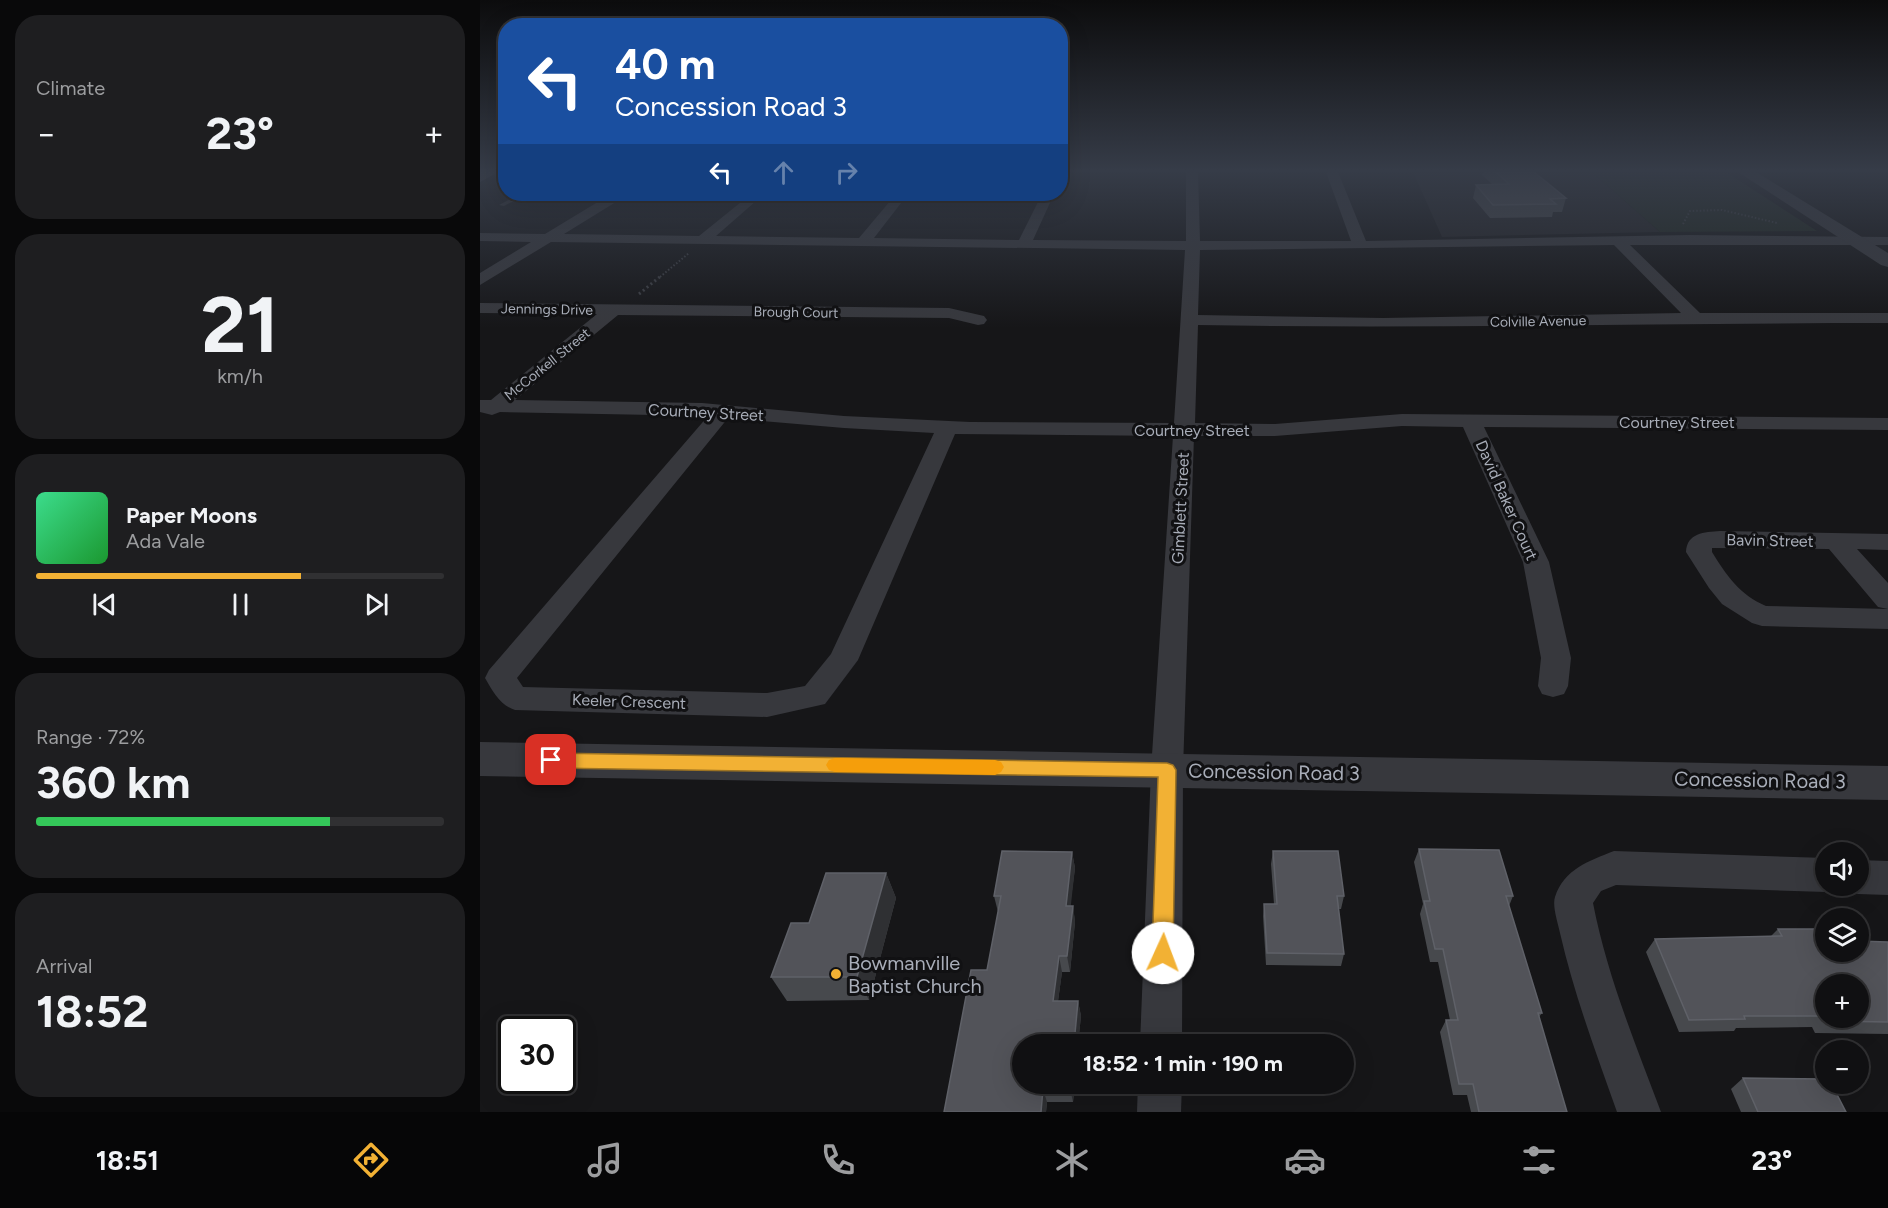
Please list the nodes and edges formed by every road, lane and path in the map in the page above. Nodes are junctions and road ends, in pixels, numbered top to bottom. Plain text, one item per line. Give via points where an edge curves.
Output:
1 (571, 224) edge
2 (723, 224) edge
3 (878, 224) edge
4 (1034, 224) edge
5 (1193, 224) edge
6 (1352, 224) edge
7 (1828, 224) edge
8 (480, 237) edge
9 (548, 238) junction
10 (1618, 240) junction
11 (1854, 240) junction
12 (1888, 240) edge
13 (863, 243) junction
14 (1024, 244) junction
15 (699, 245) junction
16 (1193, 245) junction
17 (1360, 245) junction
18 (1888, 261) edge
19 (480, 280) edge
20 (480, 308) edge
21 (613, 310) junction
22 (1695, 318) junction
23 (1888, 318) edge
24 (978, 320) dead end
25 (1188, 320) junction
26 (485, 410) edge
27 (723, 411) junction
28 (1471, 421) junction
29 (1888, 424) edge
30 (947, 427) junction
31 (1184, 430) junction
32 (1836, 541) junction
33 (1888, 542) edge
34 (1888, 600) edge
35 (1888, 619) edge
36 (1553, 686) dead end
37 (480, 759) edge
38 (1167, 770) junction
39 (1888, 783) edge
40 (1815, 875) edge
41 (1869, 877) edge
42 (1888, 878) edge
43 (1161, 1034) edge
44 (1160, 1094) edge
45 (1159, 1112) edge
46 (1639, 1112) edge

1 - 9 street
2 - 15 street
3 - 13 street
4 - 14 street
5 - 16 street, Gimblett Street
6 - 17 street
7 - 11 street
8 - 9 street
9 - 15 street
9 - 19 street
10 - 11 street
10 - 17 street
10 - 22 street
11 - 12 street
11 - 18 street
13 - 14 street
13 - 15 street
14 - 16 street
15 - 21 path via 627,304
16 - 17 street
16 - 25 street, Gimblett Street
20 - 21 street, Jennings Drive
21 - 24 street, Brough Court via 948,313
21 - 26 street, McCorkell Street
22 - 23 street, Colville Avenue
22 - 25 street, Colville Avenue via 1383,323
25 - 31 street, Gimblett Street
26 - 27 street, Courtney Street
27 - 30 street, Courtney Street
27 - 30 street, Keeler Crescent via 500,678 515,698 767,705 814,696 843,660
28 - 29 street, Courtney Street
28 - 31 street, Courtney Street via 1402,420 1275,430
28 - 36 street, David Baker Court via 1536,562 1556,658
30 - 31 street, Courtney Street
31 - 38 street, Gimblett Street
32 - 33 street, Bavin Street
32 - 34 street
32 - 35 street, Bavin Street via 1707,540 1699,544 1699,552 1731,600 1762,616
37 - 38 street, Concession Road 3
38 - 39 street, Concession Road 3
38 - 43 street, Gimblett Street
40 - 46 street via 1614,868 1588,879 1573,899 1585,959
41 - 42 street
44 - 45 street

